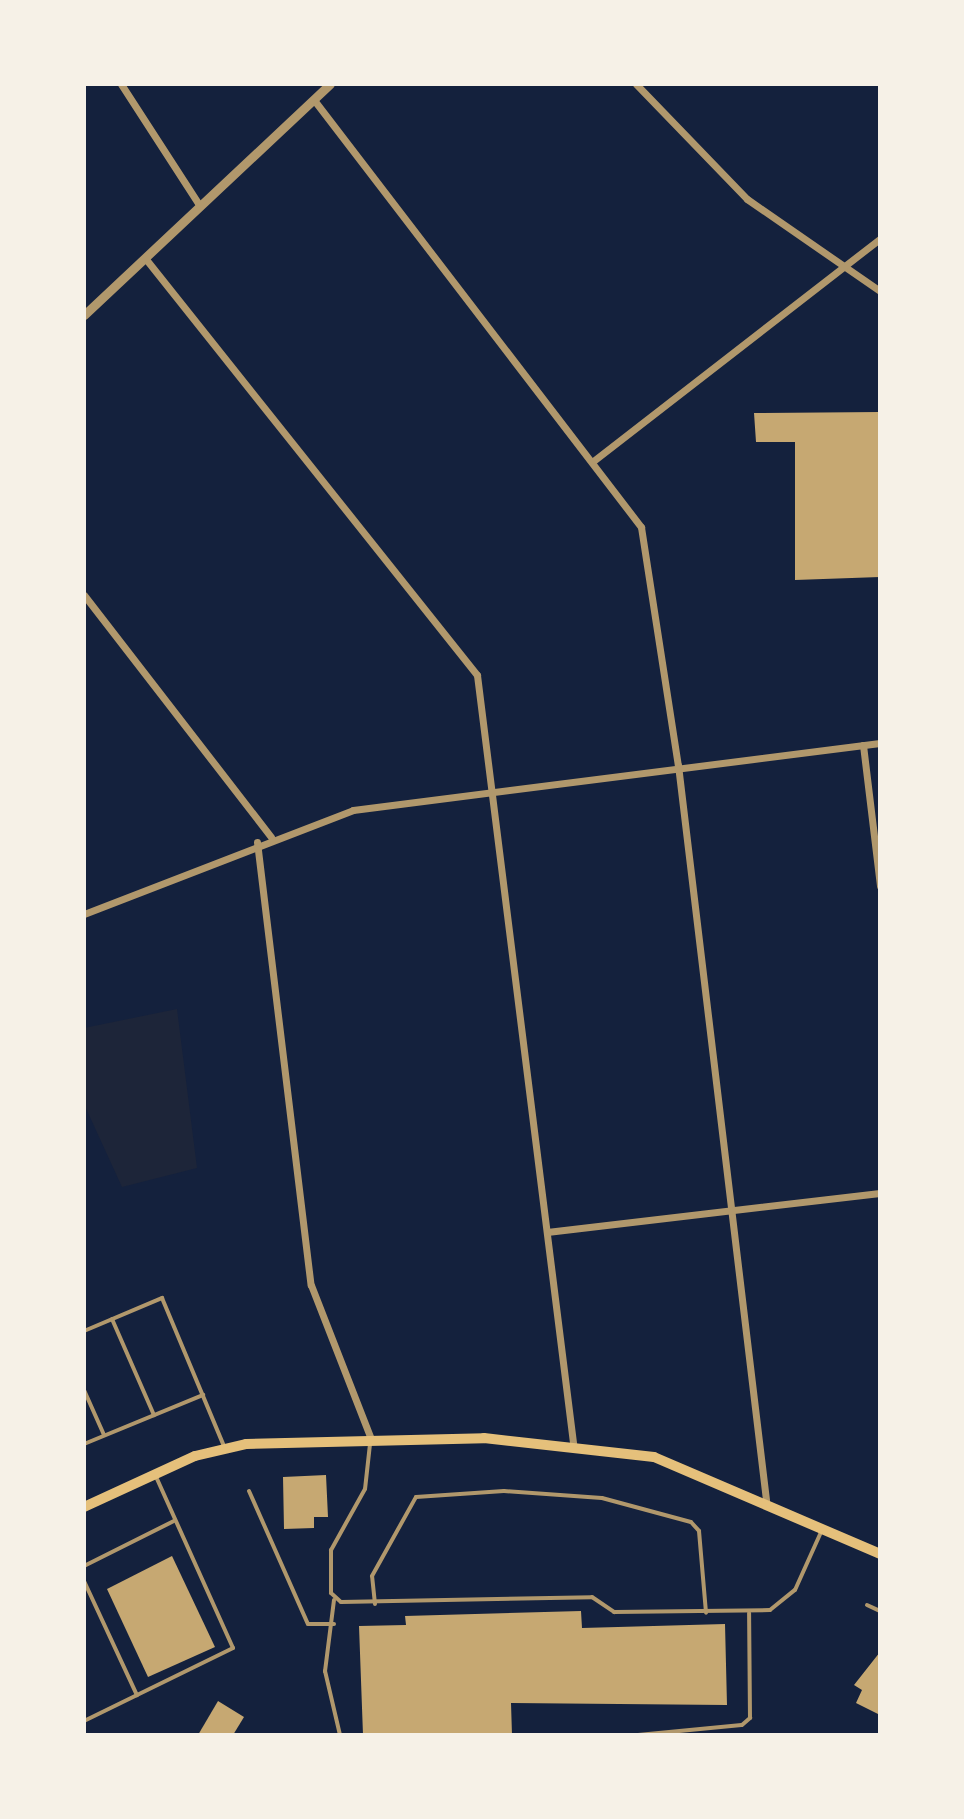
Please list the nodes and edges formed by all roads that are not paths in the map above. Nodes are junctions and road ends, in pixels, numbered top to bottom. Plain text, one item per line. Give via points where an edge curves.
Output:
1 (121, 84) edge
2 (330, 84) edge
3 (636, 84) edge
4 (314, 100) junction
5 (200, 206) junction
6 (880, 239) edge
7 (145, 258) junction
8 (843, 269) junction
9 (880, 291) edge
10 (84, 315) edge
11 (592, 462) junction
12 (84, 595) edge
13 (880, 743) edge
14 (863, 745) junction
15 (678, 765) junction
16 (491, 788) junction
17 (271, 837) junction
18 (257, 842) junction
19 (880, 886) edge
20 (84, 914) edge
21 (880, 1193) edge
22 (729, 1209) junction
23 (547, 1232) junction
24 (112, 1319) junction
25 (84, 1331) edge
26 (84, 1390) edge
27 (203, 1395) junction
28 (154, 1415) junction
29 (104, 1435) junction
30 (371, 1439) junction
31 (573, 1443) junction
32 (84, 1444) edge
33 (225, 1448) junction
34 (154, 1472) junction
35 (249, 1491) dead end
36 (766, 1500) junction
37 (84, 1507) edge
38 (174, 1521) junction
39 (823, 1528) junction
40 (880, 1554) edge
41 (84, 1566) edge
42 (84, 1581) edge
43 (334, 1600) junction
44 (375, 1604) junction
45 (867, 1605) dead end
46 (880, 1611) edge
47 (706, 1613) junction
48 (749, 1613) junction
49 (334, 1624) junction
50 (137, 1695) junction
51 (84, 1721) edge
52 (340, 1735) edge
53 (638, 1735) edge

1 - 5 street
2 - 4 street
3 - 8 street via 747,199
4 - 5 street
4 - 11 street
5 - 7 street
6 - 8 street
7 - 10 street
7 - 16 street via 477,675
8 - 9 street
8 - 11 street
11 - 15 street via 641,527
12 - 17 street
13 - 14 street
14 - 15 street
14 - 19 street
15 - 16 street
15 - 22 street
16 - 17 street via 353,810
16 - 23 street
17 - 18 street
18 - 20 street
18 - 30 street via 311,1285
21 - 22 street
22 - 23 street
22 - 36 street
23 - 31 street
24 - 25 lane
24 - 27 lane via 162,1298
24 - 28 lane
26 - 29 lane
27 - 28 lane
27 - 33 lane
28 - 29 lane
29 - 32 lane
30 - 31 main road
30 - 33 main road
30 - 43 lane via 365,1489 331,1550
31 - 36 main road via 654,1457
33 - 34 main road
34 - 37 main road
34 - 38 lane
35 - 49 lane via 308,1624
36 - 39 main road
38 - 41 lane
38 - 50 lane via 233,1648
39 - 40 main road
39 - 48 lane via 786,1602
42 - 50 lane
43 - 44 lane
43 - 49 lane
44 - 47 lane via 592,1597 614,1612
44 - 47 lane via 372,1576 416,1497 504,1491 602,1498 691,1522 699,1531
45 - 46 lane
47 - 48 lane
48 - 53 lane via 750,1718 742,1725
49 - 52 lane via 325,1671
50 - 51 lane

